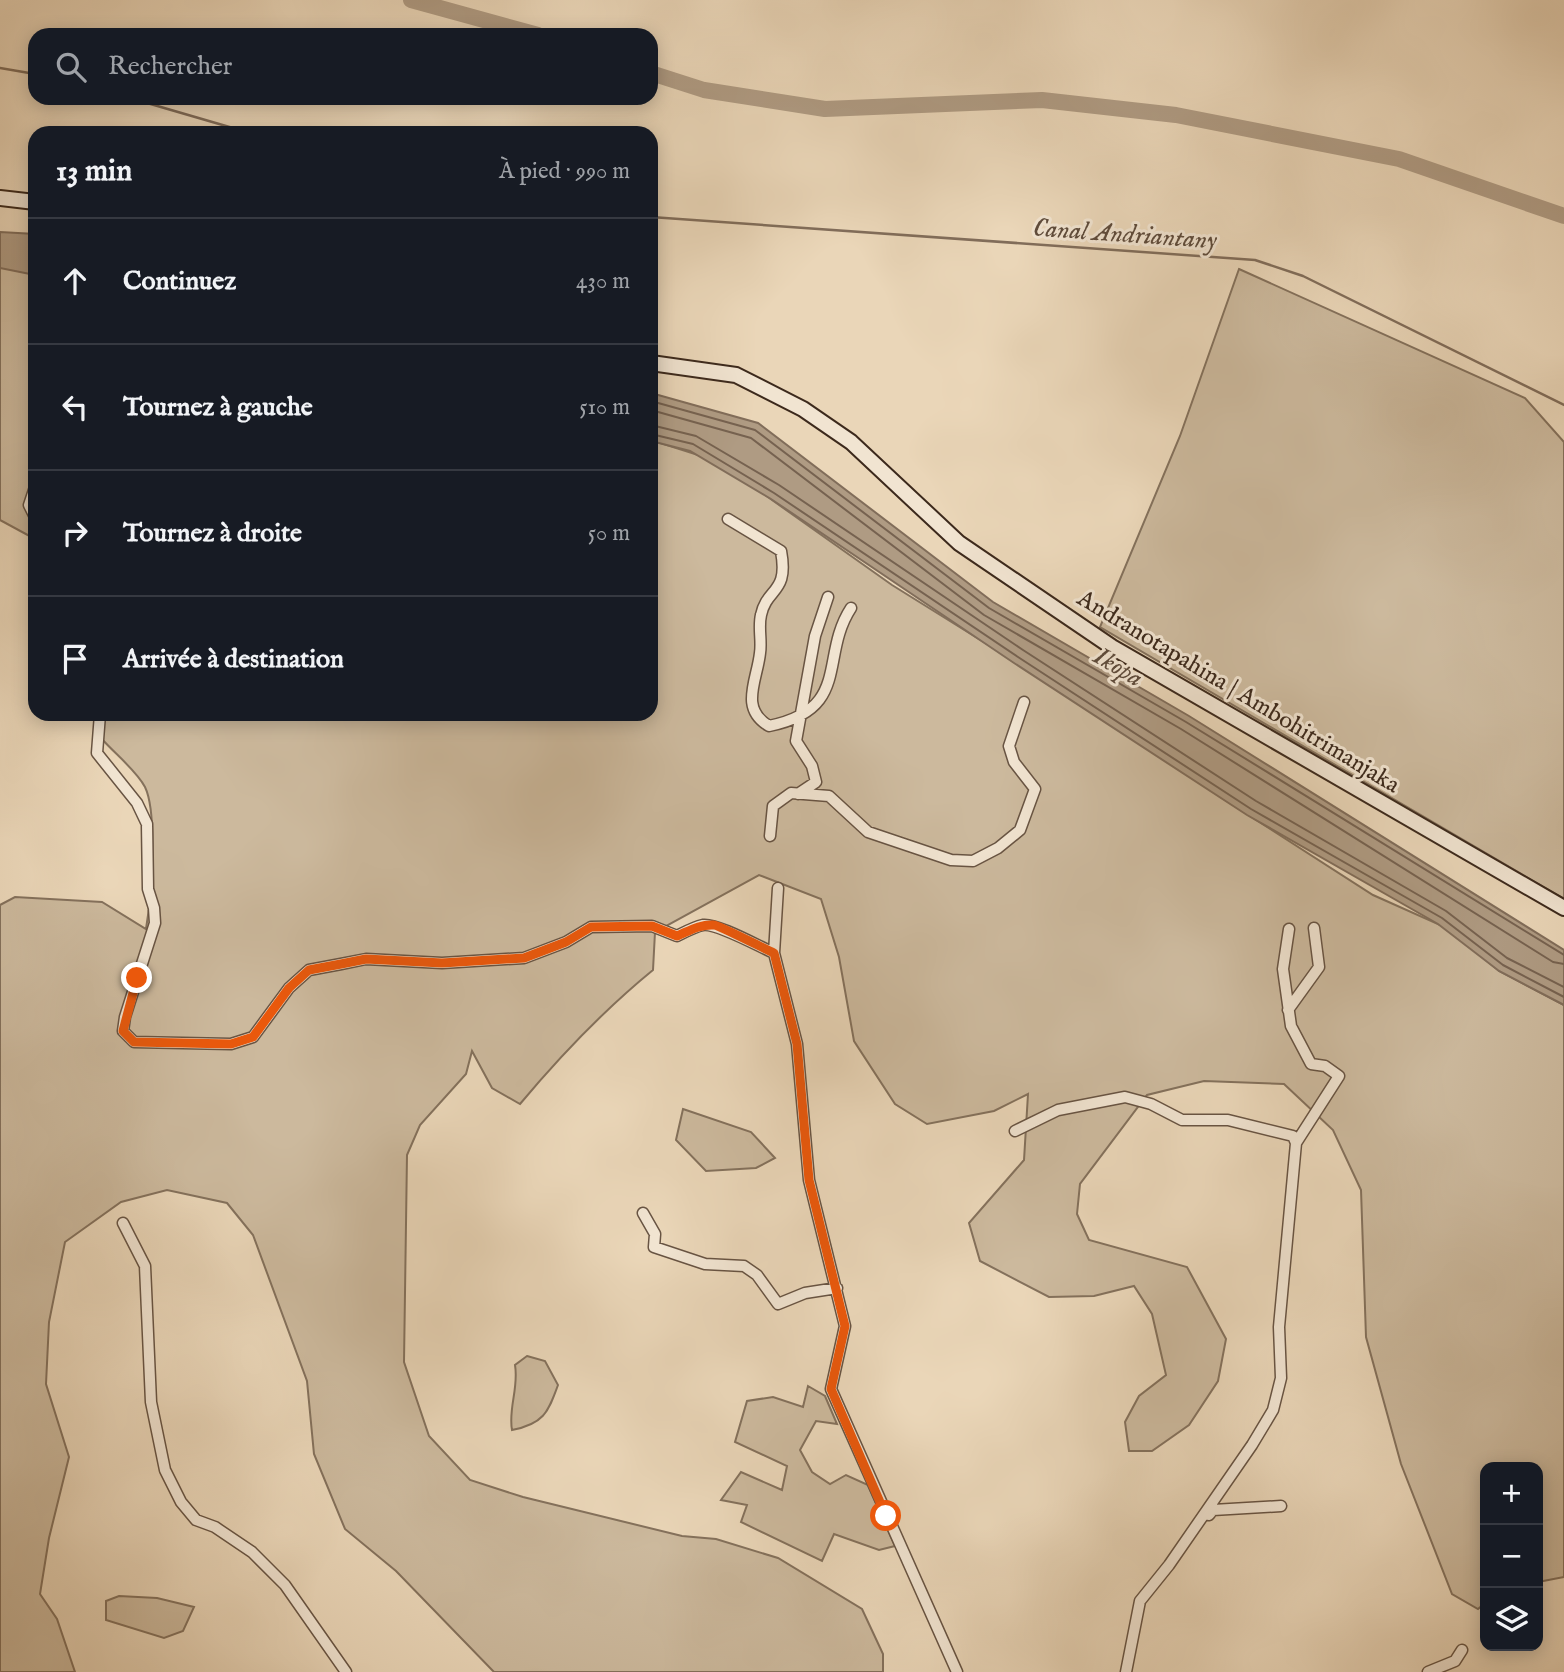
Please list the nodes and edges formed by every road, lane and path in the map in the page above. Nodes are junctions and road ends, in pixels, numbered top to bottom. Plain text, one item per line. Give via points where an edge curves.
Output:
1 (0, 198) edge
2 (28, 201) edge
3 (658, 364) edge
4 (728, 519) dead end
5 (828, 597) dead end
6 (851, 608) dead end
7 (1024, 702) dead end
8 (801, 715) junction
9 (99, 721) edge
10 (797, 794) junction
11 (770, 836) dead end
12 (778, 888) dead end
13 (1564, 908) edge
14 (1314, 928) dead end
15 (1289, 929) dead end
16 (774, 953) junction
17 (1288, 1010) junction
18 (1015, 1131) dead end
19 (1296, 1143) junction
20 (643, 1213) dead end
21 (123, 1223) dead end
22 (837, 1288) junction
23 (1281, 1506) dead end
24 (1132, 1636) junction
25 (1462, 1650) dead end
26 (347, 1671) edge
27 (957, 1672) edge
28 (1126, 1672) edge
29 (1429, 1672) edge

1 - 2 main road
3 - 13 main road, Andranotapahina | Ambohitrimanjaka via 736,375 803,409 851,442 959,543 1112,647
4 - 8 street via 781,551 784,567 779,589 761,615 761,651 750,703 756,719 769,726
5 - 8 street via 815,636
6 - 8 street via 841,628 827,689
7 - 10 street via 1009,746 1014,762 1035,789 1020,830 973,861 951,860 868,832 829,796
8 - 10 street via 796,741 816,782
9 - 16 street via 97,752 137,803 147,824 148,889 155,923 125,1017 123,1031 134,1042 231,1044 253,1037 289,988 309,970 366,959 442,963 524,958 591,927 652,926 677,936 701,925 718,925
10 - 11 street via 791,793 773,806
12 - 16 street
14 - 17 street via 1319,967
15 - 17 street via 1283,969
16 - 22 street via 797,1044 809,1180
17 - 19 street via 1291,1026 1311,1064 1325,1066 1339,1076
18 - 19 street via 1058,1110 1125,1097 1182,1120 1228,1120 1269,1128 1293,1136
19 - 24 street via 1279,1326 1281,1378 1273,1410 1140,1601
20 - 22 street via 655,1234 654,1247 705,1264 744,1266 757,1275 778,1304 805,1293
21 - 26 street via 145,1266 151,1402 165,1471 196,1520 252,1552 285,1585
22 - 27 street via 845,1326 831,1389
23 - 24 street via 1213,1510 1150,1593
24 - 28 street
25 - 29 street via 1455,1661

